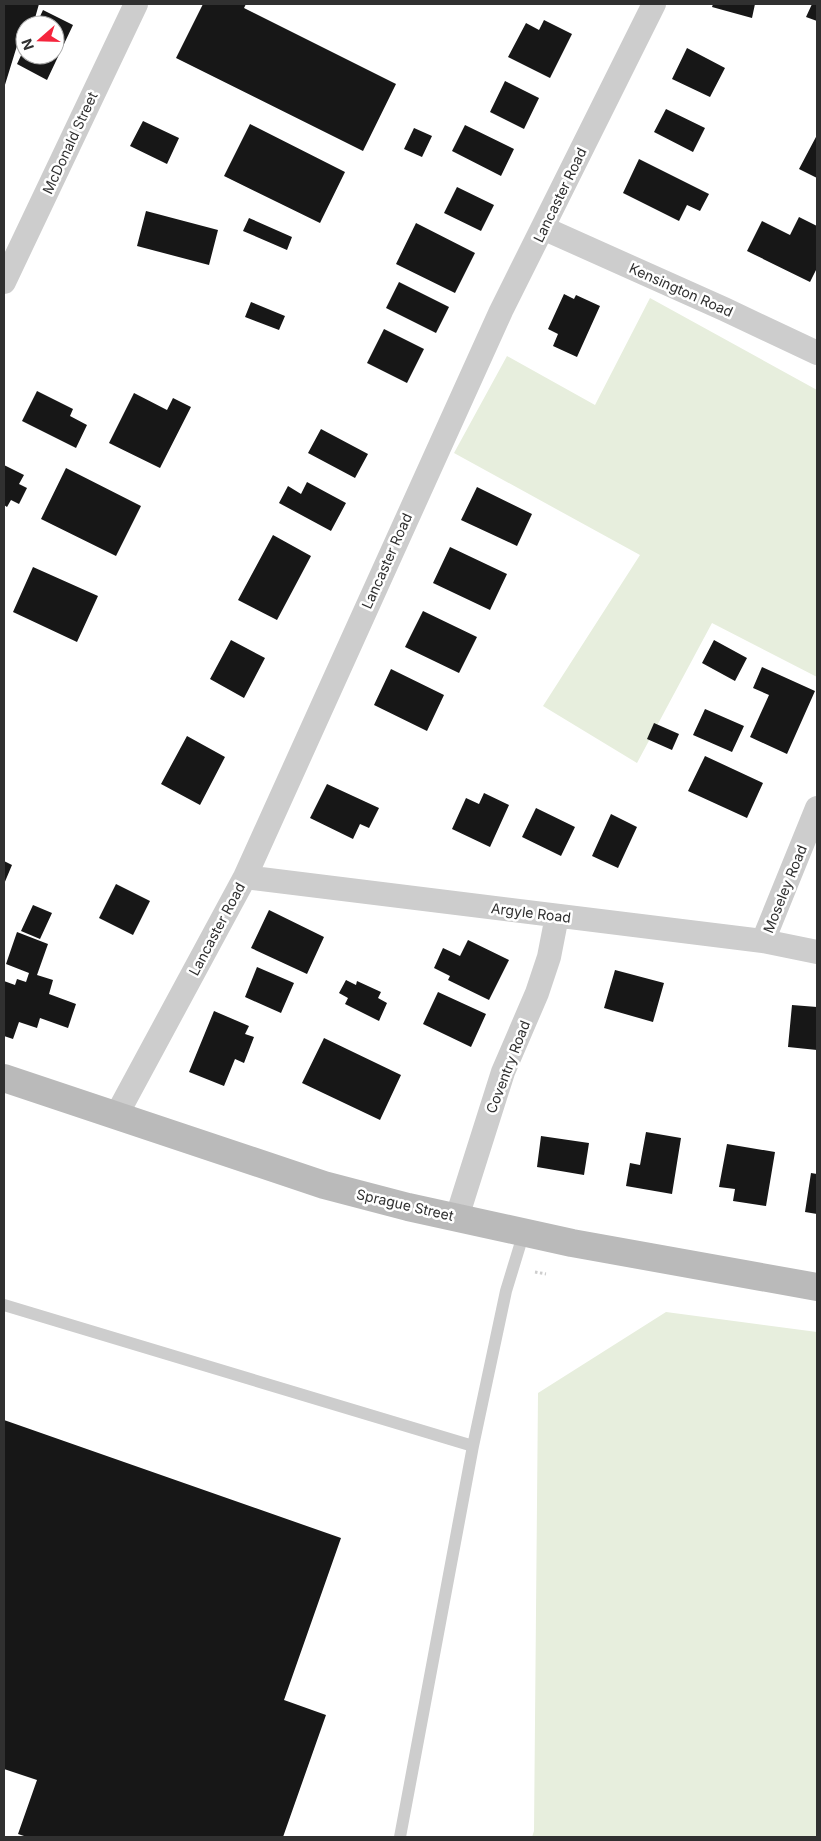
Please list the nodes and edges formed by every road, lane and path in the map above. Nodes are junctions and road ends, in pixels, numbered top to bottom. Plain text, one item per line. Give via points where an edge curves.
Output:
1 (136, 4) edge
2 (654, 4) edge
3 (543, 228) junction
4 (4, 282) edge
5 (817, 353) edge
6 (817, 808) edge
7 (244, 877) junction
8 (557, 916) junction
9 (763, 941) junction
10 (817, 952) edge
11 (4, 1078) edge
12 (116, 1116) junction
13 (457, 1217) junction
14 (524, 1232) junction
15 (817, 1287) edge
16 (4, 1305) edge
17 (474, 1446) junction
18 (400, 1837) edge

1 - 4 street, McDonald Street
2 - 3 street, Lancaster Road
3 - 5 street, Kensington Road
3 - 7 street, Lancaster Road via 501,311
6 - 9 street, Moseley Road
7 - 8 street, Argyle Road
7 - 12 street, Lancaster Road
8 - 9 street, Argyle Road
8 - 13 street, Coventry Road via 549,957 503,1072
9 - 10 street, Argyle Road
11 - 12 main road, Sprague Street
12 - 13 main road, Sprague Street via 324,1185
13 - 14 main road, Sprague Street
14 - 15 main road, Sprague Street
14 - 17 lane via 506,1291
16 - 17 lane
17 - 18 lane

